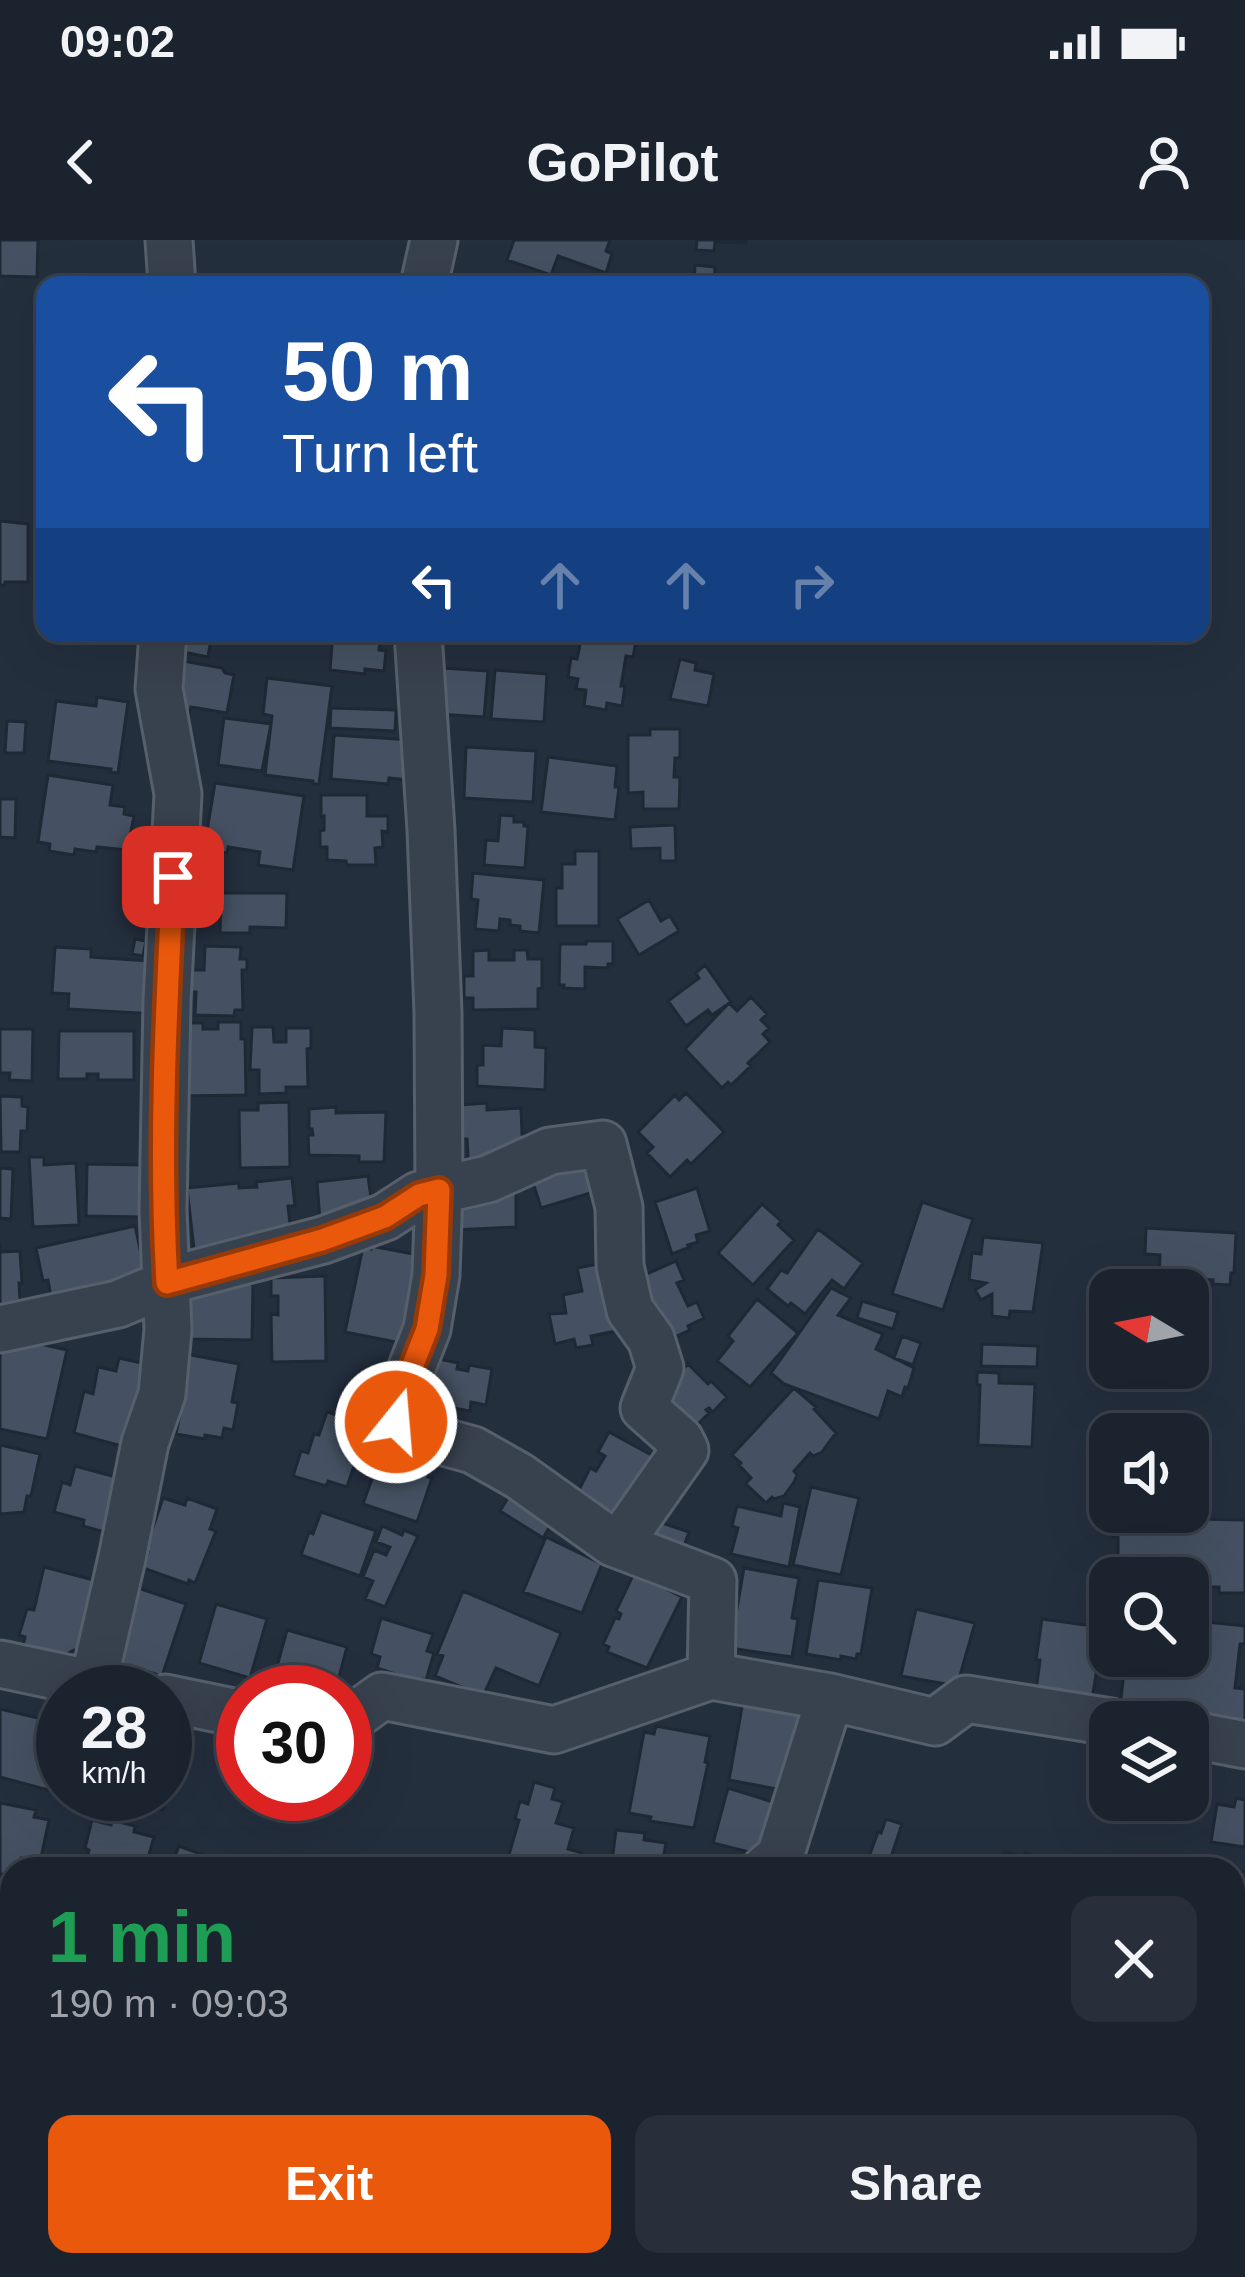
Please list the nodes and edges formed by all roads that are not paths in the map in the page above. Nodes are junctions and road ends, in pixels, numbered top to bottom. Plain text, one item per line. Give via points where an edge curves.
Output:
1 (169, 240) edge
2 (434, 240) edge
3 (171, 276) edge
4 (426, 276) edge
5 (162, 642) edge
6 (419, 642) edge
7 (439, 1190) junction
8 (167, 1283) junction
9 (0, 1329) edge
10 (613, 1544) junction
11 (0, 1664) edge
12 (115, 1665) edge
13 (36, 1672) edge
14 (711, 1676) junction
15 (830, 1697) junction
16 (372, 1703) edge
17 (1089, 1719) edge
18 (1209, 1738) edge
19 (1245, 1745) edge
20 (779, 1857) edge

1 - 3 street
2 - 4 street
5 - 8 street via 159,689 178,794 167,1001
6 - 7 street
7 - 8 street via 322,1240
7 - 10 street via 427,1329 396,1422 473,1450
7 - 10 street via 550,1151 603,1144 630,1310 659,1368 644,1408 685,1450
8 - 9 street via 118,1304
8 - 12 street via 161,1394 145,1443
10 - 14 street via 713,1581
11 - 13 street
14 - 15 street
14 - 16 street via 554,1730 382,1696
15 - 17 street via 935,1722 965,1699
15 - 20 street
18 - 19 street

